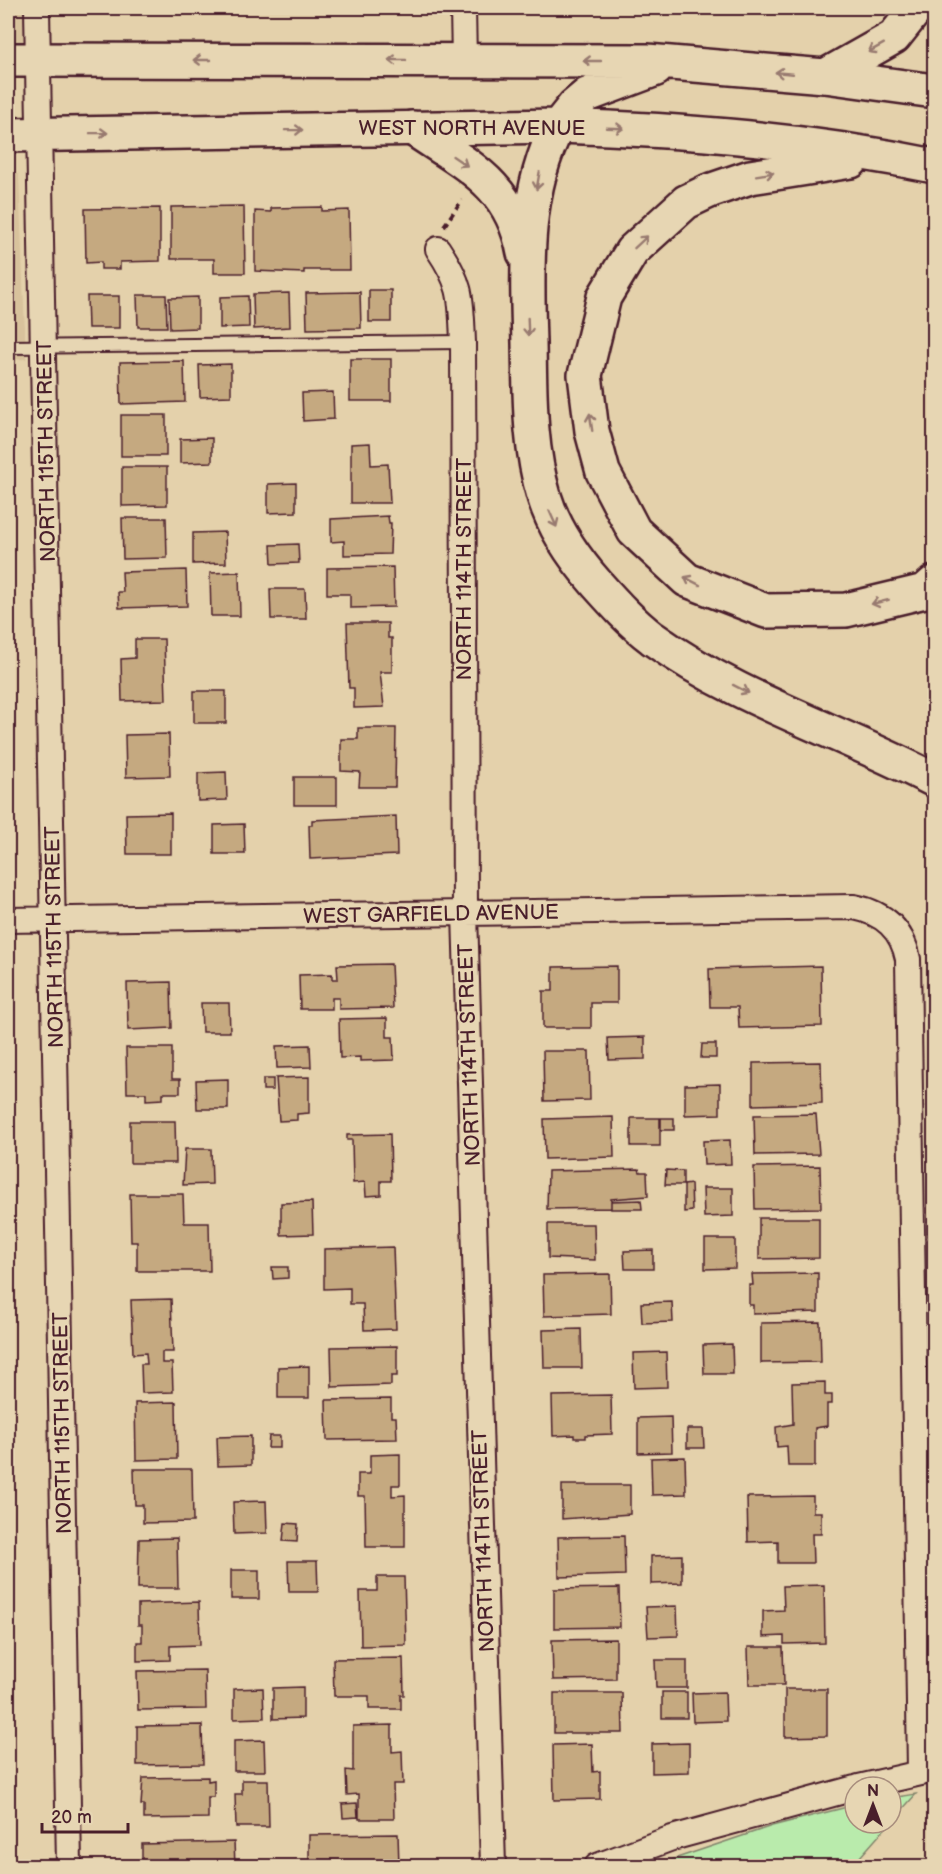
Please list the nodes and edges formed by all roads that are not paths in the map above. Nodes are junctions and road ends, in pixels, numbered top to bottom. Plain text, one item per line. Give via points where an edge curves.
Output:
1 (37, 8) edge
2 (463, 8) edge
3 (917, 8) edge
4 (22, 60) edge
5 (464, 60) junction
6 (671, 64) junction
7 (825, 76) junction
8 (934, 91) edge
9 (558, 126) junction
10 (412, 128) junction
11 (41, 134) junction
12 (8, 135) edge
13 (883, 155) junction
14 (934, 166) edge
15 (438, 249) road end
16 (527, 269) junction
17 (463, 342) junction
18 (44, 346) junction
19 (8, 347) edge
20 (934, 583) edge
21 (934, 780) edge
22 (465, 913) junction
23 (54, 919) junction
24 (8, 920) edge
25 (927, 1771) edge
26 (903, 1776) edge
27 (843, 1791) edge
28 (69, 1866) edge
29 (493, 1866) edge
30 (597, 1866) edge

1 - 4 street, NORTH 115TH STREET
2 - 5 street
3 -> 7 main road via 894,38
5 -> 4 main road
4 - 11 street, NORTH 115TH STREET
6 -> 5 main road
7 -> 6 main road
6 - 9 main road via 587,96
7 - 8 main road
9 - 10 main road, WEST NORTH AVENUE
9 -> 13 main road, WEST NORTH AVENUE via 777,140
9 -> 16 main road via 542,159
11 -> 10 main road, WEST NORTH AVENUE
10 -> 16 main road via 484,177 506,201 519,228
11 - 12 main road, WEST NORTH AVENUE
11 - 18 street, NORTH 115TH STREET
13 - 14 main road, WEST NORTH AVENUE
20 -> 13 main road via 925,591 846,610 766,611 687,580 634,531 603,472 592,431 585,375 604,297 632,251 686,202 750,177
15 - 17 street, NORTH 114TH STREET via 454,273 461,296
16 -> 21 main road via 537,465 554,522 580,564 622,612 689,661 777,708
17 - 18 lane
17 - 22 street, NORTH 114TH STREET
18 - 19 lane
18 - 23 street, NORTH 115TH STREET
22 - 23 street, WEST GARFIELD AVENUE
22 - 25 street, WEST GARFIELD AVENUE via 854,907 880,914 905,943
22 - 29 street, NORTH 114TH STREET
23 - 24 street, WEST GARFIELD AVENUE
23 - 28 street, NORTH 115TH STREET
25 - 26 street
27 - 30 street via 672,1838

